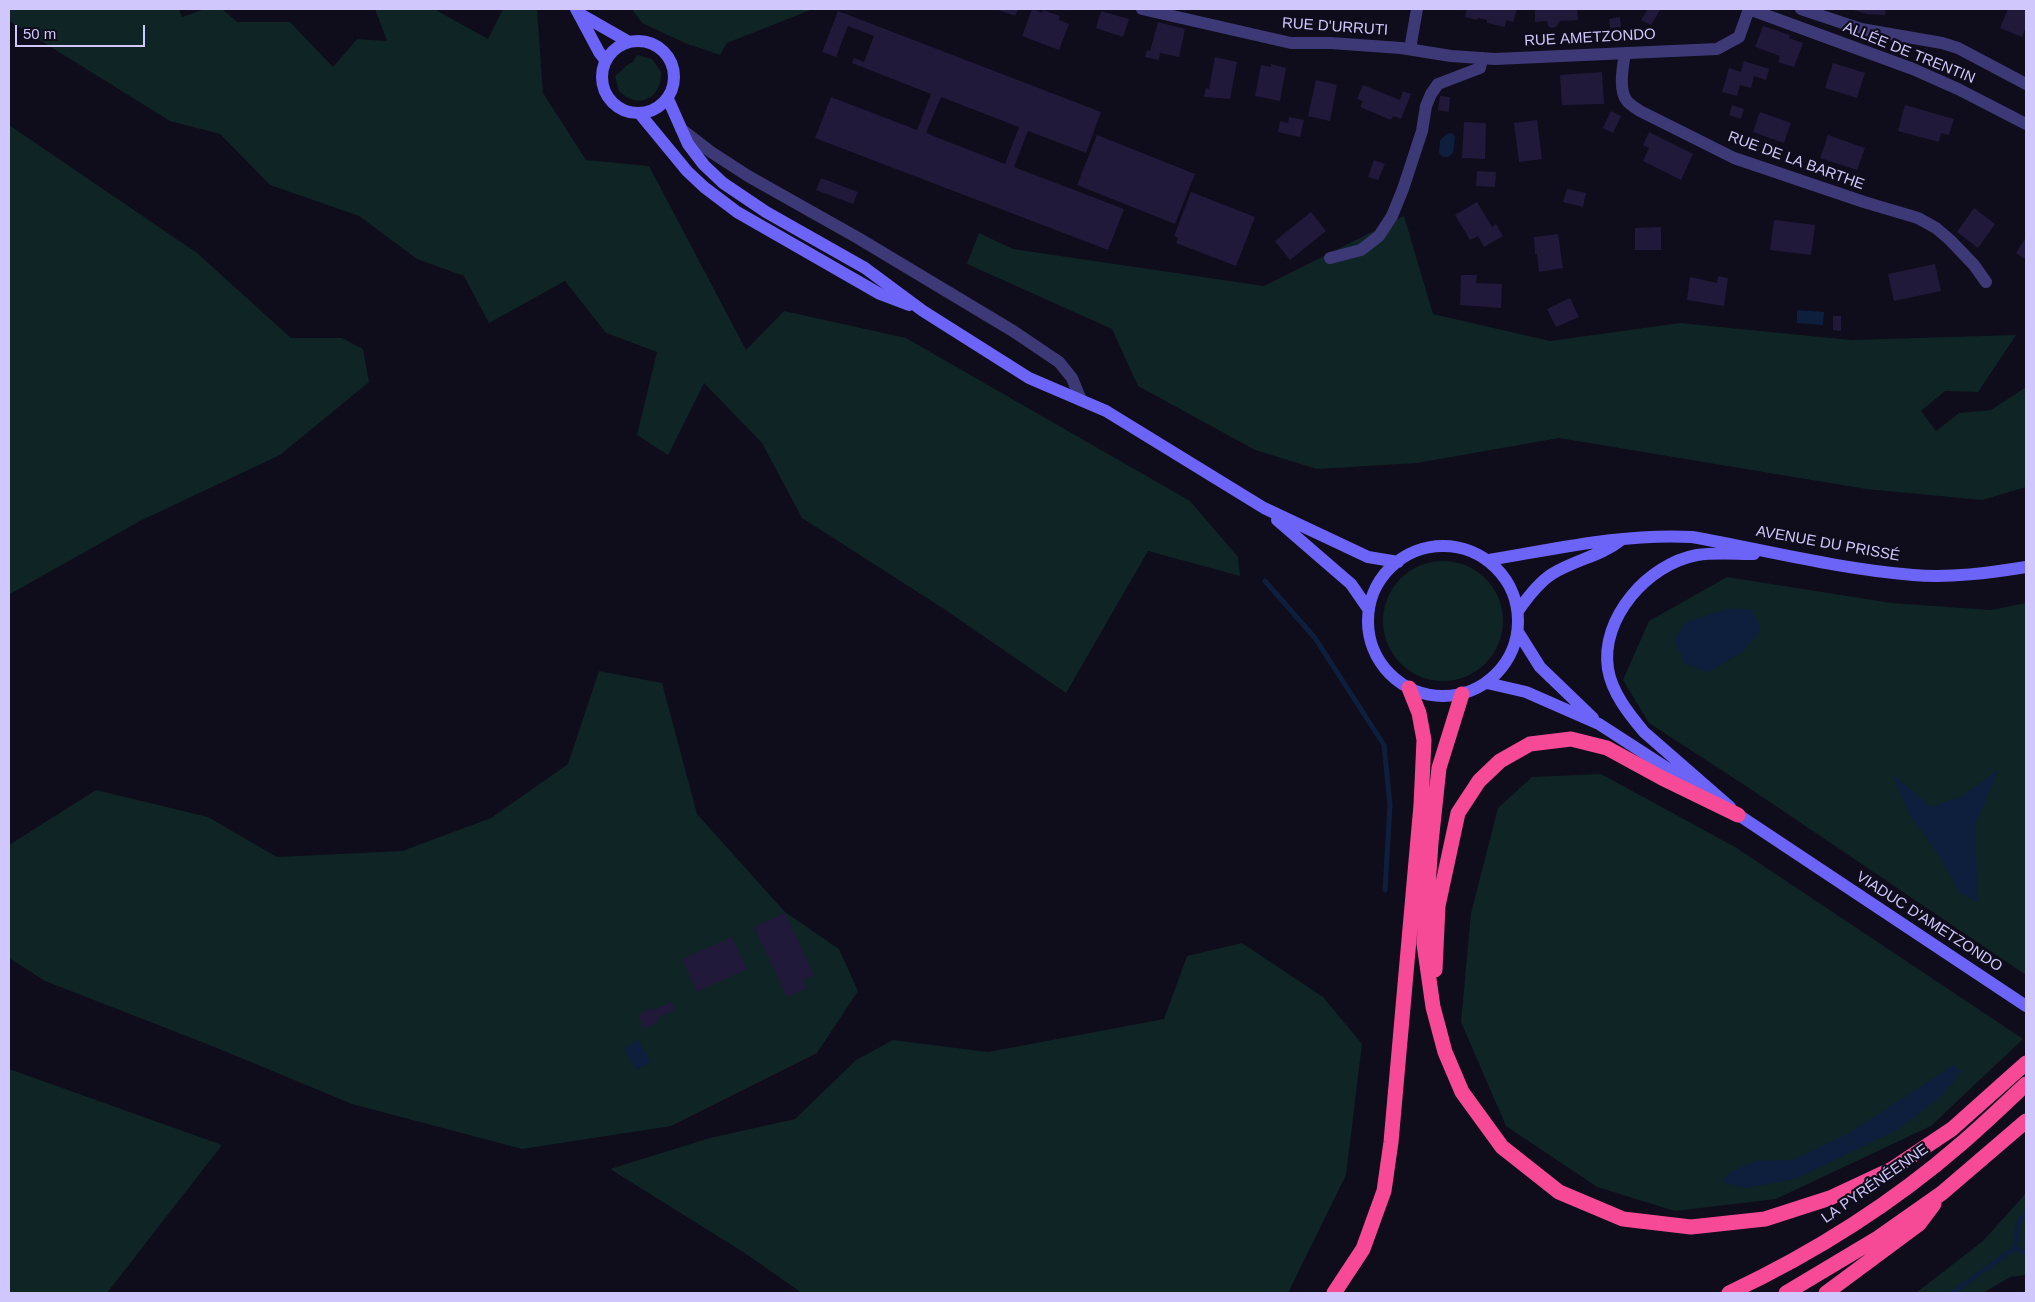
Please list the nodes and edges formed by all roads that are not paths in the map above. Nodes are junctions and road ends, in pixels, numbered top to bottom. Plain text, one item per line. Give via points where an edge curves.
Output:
1 (1142, 9) edge
2 (1416, 9) edge
3 (1749, 9) edge
4 (1801, 9) edge
5 (578, 11) edge
6 (629, 42) junction
7 (1410, 50) junction
8 (1625, 53) junction
9 (1482, 58) junction
10 (606, 60) junction
11 (2026, 84) edge
12 (668, 99) junction
13 (640, 114) junction
14 (2026, 124) edge
15 (682, 129) junction
16 (1330, 258) dead end
17 (1986, 282) dead end
18 (923, 311) junction
19 (1081, 400) junction
20 (1264, 508) junction
21 (1626, 537) junction
22 (1777, 553) junction
23 (1489, 560) junction
24 (1398, 562) junction
25 (2026, 567) edge
26 (1369, 610) junction
27 (1518, 611) junction
28 (1518, 632) junction
29 (1487, 683) junction
30 (1409, 688) junction
31 (1462, 694) junction
32 (1599, 724) junction
33 (1738, 815) junction
34 (2026, 1006) edge
35 (1433, 1007) junction
36 (2026, 1063) edge
37 (2026, 1084) edge
38 (2026, 1121) edge
39 (1942, 1193) junction
40 (1334, 1293) edge
41 (1729, 1293) edge
42 (1786, 1293) edge
43 (1826, 1293) edge

1 - 7 street, RUE D'URRUTI via 1291,42
2 - 7 street
3 - 8 street, RUE AMETZONDO via 1739,37 1717,49
3 - 14 street, ALLÉE DE TRENTIN via 1913,69
4 - 11 street via 1861,29 1958,48
5 - 6 main road
5 - 10 main road
6 - 10 main road
6 - 12 main road via 652,44 670,59 674,82
7 - 9 street, RUE AMETZONDO
8 - 9 street, RUE AMETZONDO
8 - 17 street, RUE DE LA BARTHE via 1624,96 1640,111 1742,162 1918,218 1950,240
9 - 16 street via 1480,68 1438,84 1431,94 1403,189 1379,236 1361,250
10 - 13 main road via 602,80 608,98 617,107
12 - 13 main road via 658,108
12 - 15 main road
13 - 18 main road via 687,171 737,212 880,294
15 - 18 main road via 688,144 723,183 766,212 865,268
15 - 19 street via 748,176 1013,330 1059,362 1072,378
18 - 19 main road via 1029,378
19 - 20 main road via 1130,424
20 - 24 main road via 1368,557
20 - 26 main road via 1351,584
21 - 22 main road, AVENUE DU PRISSÉ via 1692,537
21 - 23 main road, AVENUE DU PRISSÉ
21 - 27 main road, AVENUE DU PRISSÉ via 1612,547 1551,574
22 - 25 main road, AVENUE DU PRISSÉ via 1914,575 1984,574
22 - 33 main road via 1696,555 1670,564 1642,583 1624,605 1611,632 1607,653 1612,684 1634,721
23 - 24 main road via 1468,550 1444,546 1420,550
23 - 27 main road via 1513,592
24 - 26 main road via 1374,591
26 - 30 main road via 1369,633 1376,656 1390,675
27 - 28 main road
28 - 29 main road via 1512,652
28 - 32 main road via 1540,667
29 - 31 main road
29 - 32 main road via 1526,692
30 - 31 main road via 1426,695
30 - 40 highway via 1419,713 1424,740 1392,1142 1384,1191 1363,1249
31 - 35 highway via 1439,768 1432,834 1424,944
32 - 33 main road
33 - 34 main road, VIADUC D'AMETZONDO
33 - 35 highway via 1607,748 1570,740 1530,744 1500,761 1479,781 1458,813 1438,906
35 - 36 highway via 1445,1052 1462,1092 1502,1147 1560,1192 1623,1219 1691,1228 1765,1219 1830,1198 1892,1169 1952,1129
37 - 41 highway, LA PYRÉNÉENNE via 1962,1143 1912,1183 1854,1223 1765,1276
38 - 39 highway
39 - 42 highway via 1871,1242
39 - 43 highway via 1919,1224

